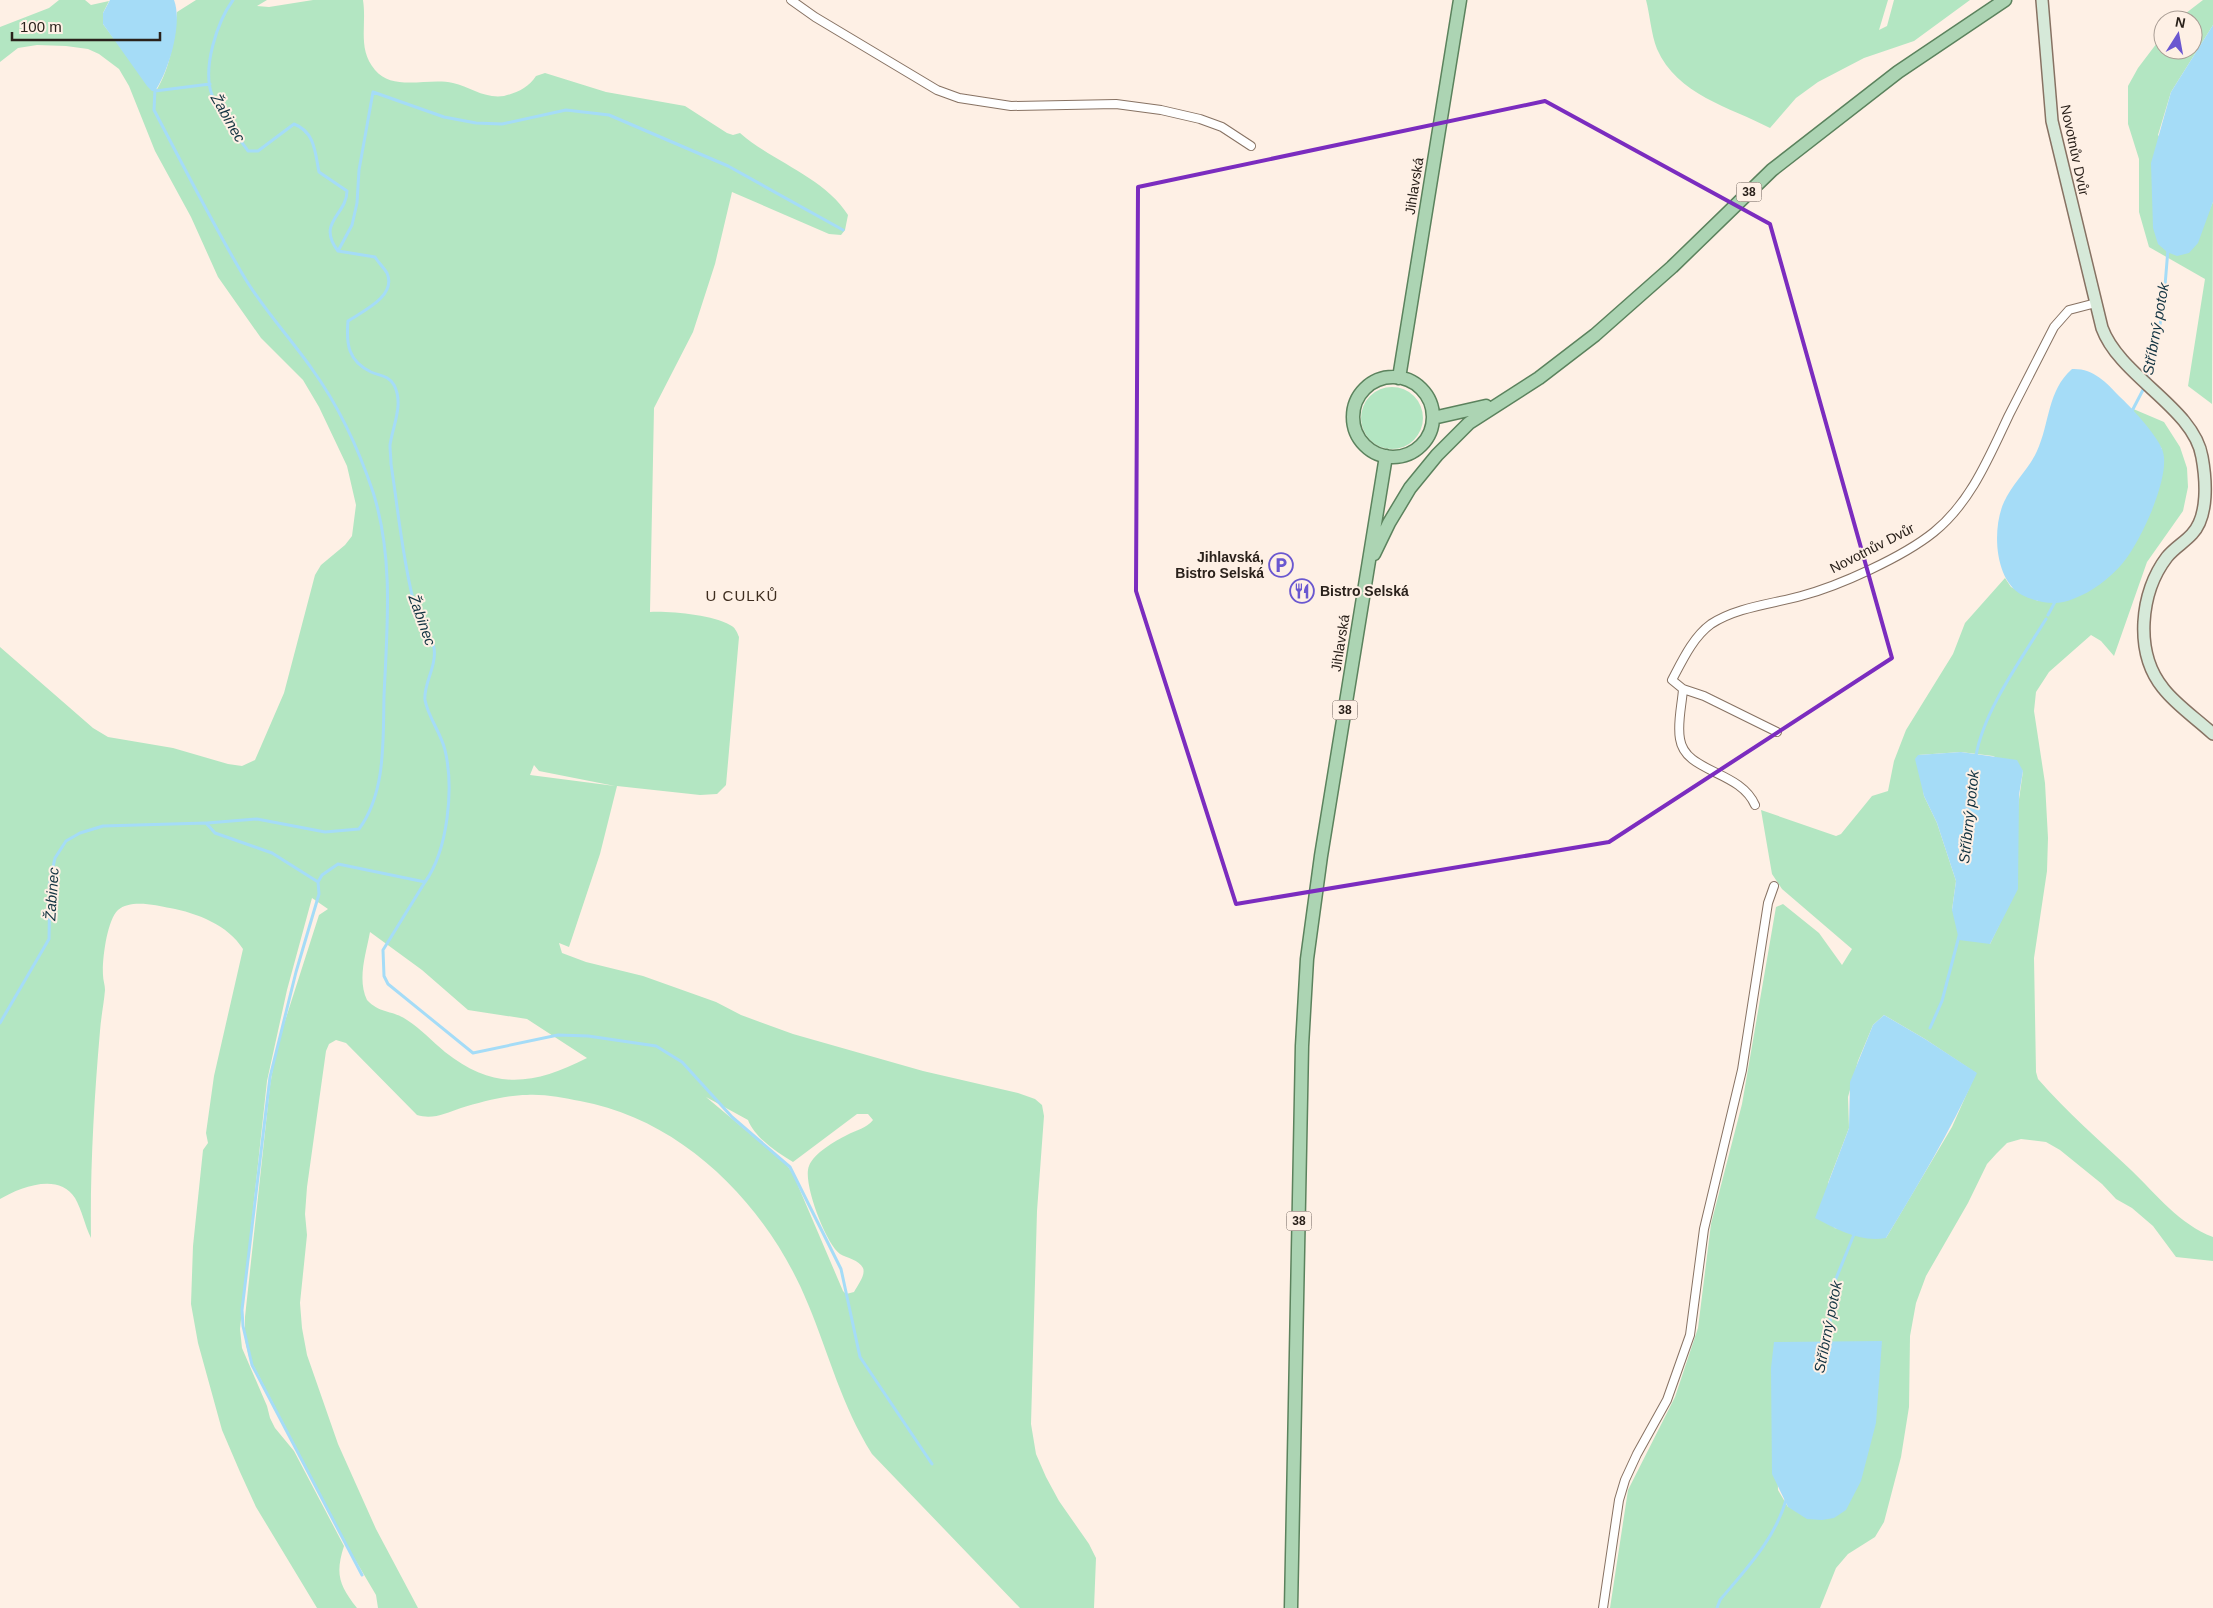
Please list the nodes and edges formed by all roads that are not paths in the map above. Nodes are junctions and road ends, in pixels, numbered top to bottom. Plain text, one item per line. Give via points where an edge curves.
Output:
1 (790, 0) edge
2 (1460, 0) edge
3 (2005, 0) edge
4 (2042, 0) edge
5 (1251, 146) dead end
6 (2096, 303) junction
7 (1399, 378) junction
8 (1505, 398) junction
9 (1433, 418) junction
10 (1386, 456) junction
11 (1365, 584) junction
12 (1683, 689) junction
13 (1777, 732) dead end
14 (2213, 734) edge
15 (1755, 805) dead end
16 (1774, 886) dead end
17 (1291, 1608) edge
18 (1602, 1608) edge

1 - 5 street via 937,90 959,98 1011,106 1116,104 1161,110 1222,127
2 - 7 main road, Jihlavská
3 - 8 main road, 38 via 1898,72 1772,170 1672,267 1595,335 1539,378
4 - 6 street, Novotnův Dvůr via 2052,121
6 - 12 street, Novotnův Dvůr via 2069,310 2054,327 1973,487 1950,518 1927,537 1870,569 1803,596 1732,614 1711,624 1691,646 1672,680
6 - 14 street, Novotnův Dvůr via 2107,343 2187,425 2202,456 2205,492 2200,521 2194,532 2158,570 2148,595 2145,626 2152,672 2163,688
7 - 9 main road via 1423,392
7 - 10 main road via 1385,378 1373,383 1362,392 1354,410 1354,424 1359,437 1373,452
8 - 9 main road, 38 via 1466,412
8 - 11 main road via 1461,431 1422,472 1389,523
9 - 10 main road via 1430,432 1421,445 1409,454
10 - 11 main road, Jihlavská / 38
11 - 17 main road, Jihlavská / 38 via 1307,959
12 - 13 street
12 - 15 street, Novotnův Dvůr via 1680,739 1685,754 1739,785
16 - 18 street via 1768,903 1742,1070 1704,1229 1690,1334 1667,1400 1625,1480

